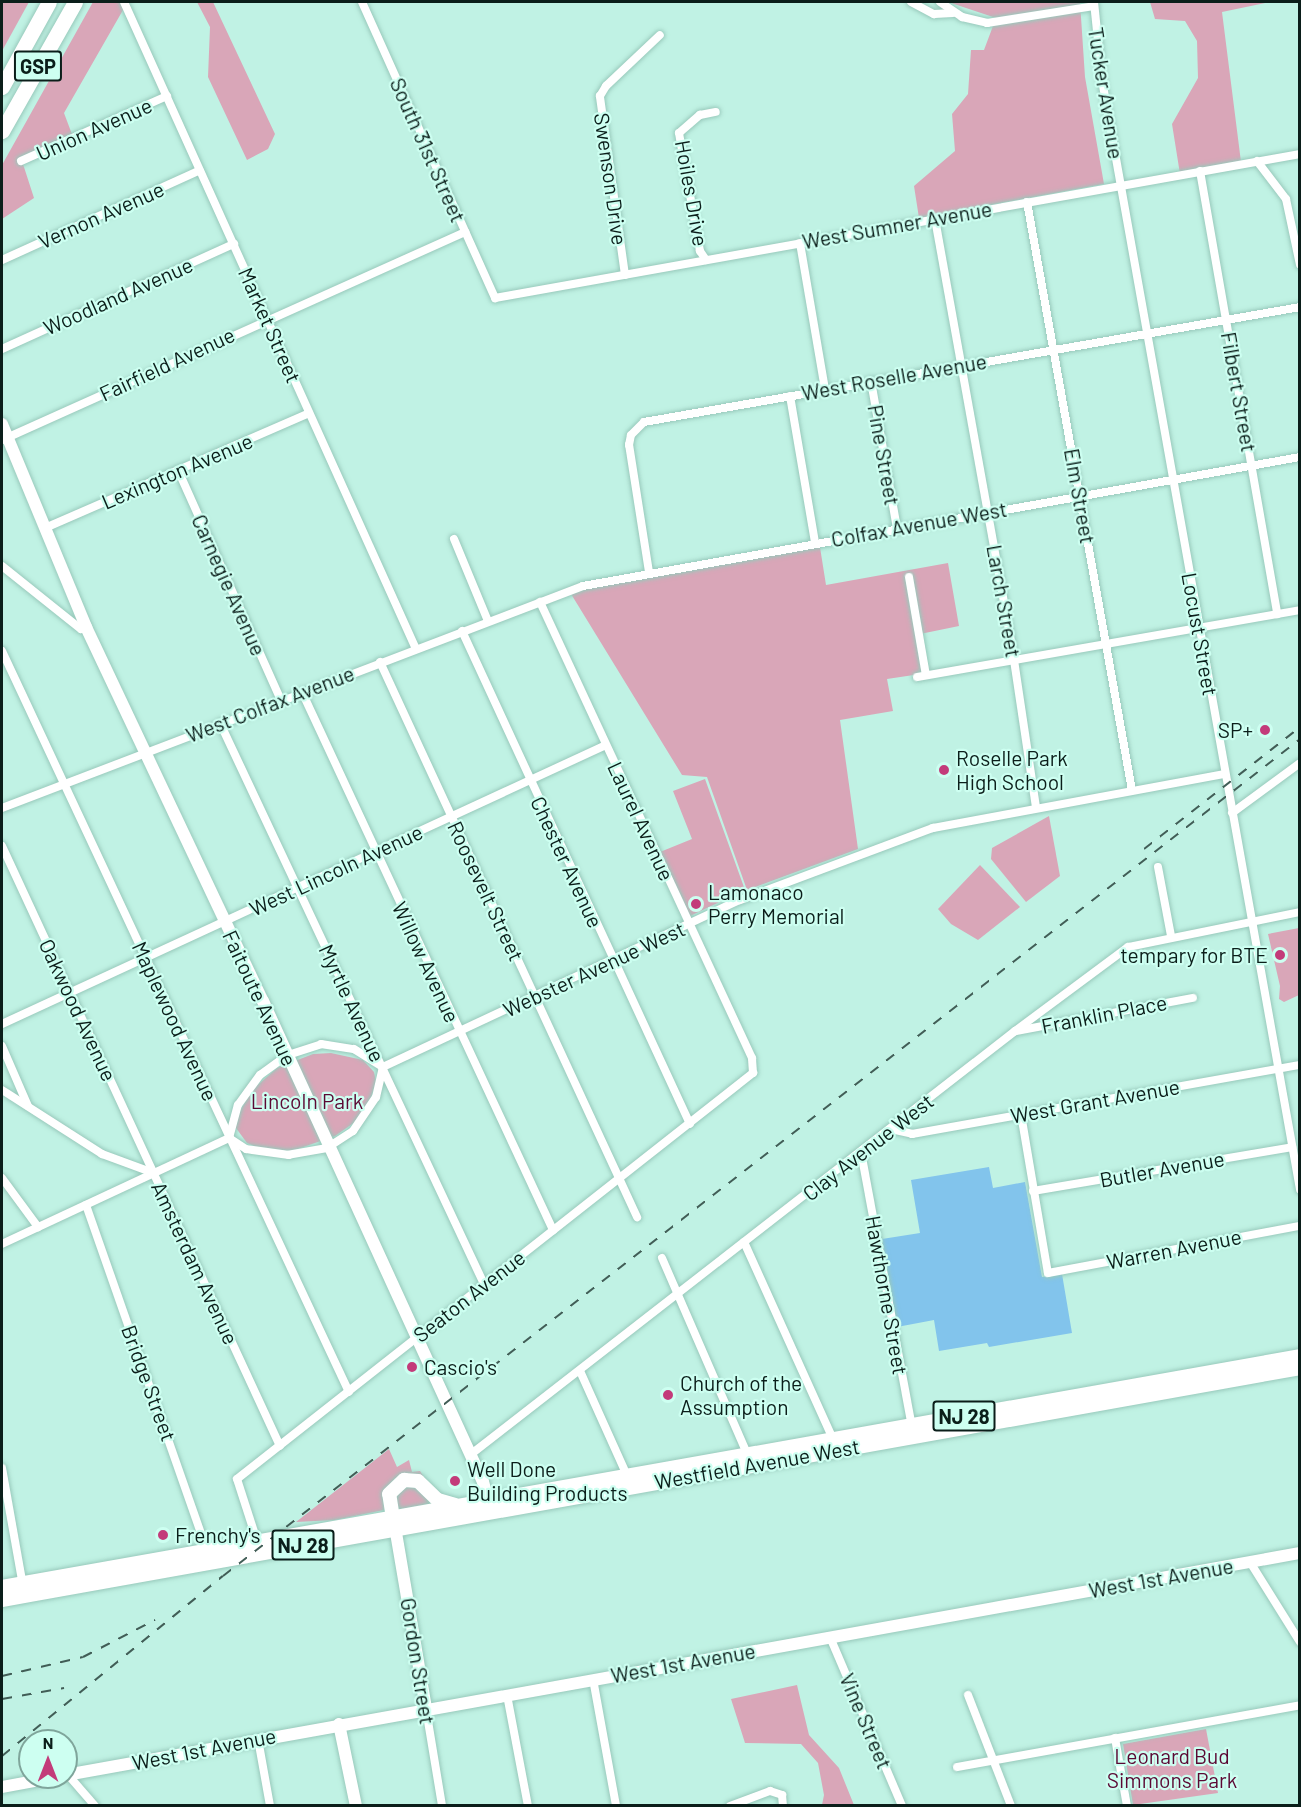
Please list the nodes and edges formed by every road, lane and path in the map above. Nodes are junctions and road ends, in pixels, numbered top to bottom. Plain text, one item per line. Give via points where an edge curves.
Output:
1 (49, 2) edge
2 (75, 2) edge
3 (124, 2) edge
4 (362, 2) edge
5 (911, 2) edge
6 (940, 2) edge
7 (1094, 4) edge
8 (953, 13) junction
9 (660, 35) dead end
10 (2, 87) edge
11 (167, 96) junction
12 (716, 112) dead end
13 (2, 131) edge
14 (1299, 154) edge
15 (21, 161) dead end
16 (1257, 161) junction
17 (200, 170) junction
18 (1200, 171) junction
19 (1120, 185) junction
20 (1027, 202) junction
21 (935, 219) junction
22 (465, 232) junction
23 (800, 243) junction
24 (234, 244) junction
25 (2, 260) edge
26 (706, 260) junction
27 (1299, 265) edge
28 (625, 275) junction
29 (495, 298) joint
30 (1299, 306) edge
31 (267, 318) junction
32 (1226, 319) junction
33 (1147, 332) junction
34 (2, 349) edge
35 (1054, 349) junction
36 (962, 365) junction
37 (871, 381) junction
38 (825, 390) junction
39 (790, 396) junction
40 (309, 413) junction
41 (2, 424) edge
42 (4, 439) edge
43 (1299, 457) edge
44 (1251, 466) junction
45 (178, 470) junction
46 (1173, 480) junction
47 (1080, 496) junction
48 (988, 512) junction
49 (45, 528) junction
50 (897, 528) junction
51 (454, 539) dead end
52 (815, 543) junction
53 (2, 566) edge
54 (649, 572) junction
55 (909, 577) dead end
56 (540, 602) junction
57 (1299, 610) edge
58 (1277, 614) junction
59 (488, 621) junction
60 (86, 627) junction
61 (1199, 627) junction
62 (462, 631) junction
63 (1106, 645) junction
64 (416, 649) junction
65 (2, 651) edge
66 (1014, 660) junction
67 (380, 662) junction
68 (302, 692) junction
69 (281, 700) junction
70 (220, 723) junction
71 (606, 745) junction
72 (143, 752) junction
73 (1299, 763) edge
74 (1225, 774) junction
75 (530, 780) junction
76 (64, 783) junction
77 (1132, 790) junction
78 (1036, 807) junction
79 (2, 808) edge
80 (1232, 813) junction
81 (451, 817) junction
82 (2, 846) edge
83 (375, 852) junction
84 (1158, 867) dead end
85 (298, 888) junction
86 (1299, 912) edge
87 (1252, 920) junction
88 (224, 922) junction
89 (688, 925) junction
90 (1171, 936) junction
91 (146, 958) junction
92 (612, 960) junction
93 (70, 993) junction
94 (535, 996) junction
95 (1193, 998) dead end
96 (2, 1024) edge
97 (1015, 1031) junction
98 (459, 1032) junction
99 (2, 1046) edge
100 (288, 1055) junction
101 (1299, 1065) edge
102 (383, 1067) junction
103 (1278, 1069) junction
104 (753, 1073) joint
105 (2, 1090) edge
106 (28, 1107) junction
107 (1021, 1114) junction
108 (690, 1124) junction
109 (891, 1129) junction
110 (229, 1138) junction
111 (329, 1147) junction
112 (1292, 1147) junction
113 (861, 1152) junction
114 (154, 1173) junction
115 (2, 1178) edge
116 (620, 1178) junction
117 (1299, 1189) edge
118 (1033, 1191) junction
119 (86, 1205) junction
120 (637, 1216) dead end
121 (1299, 1226) edge
122 (38, 1227) junction
123 (552, 1230) junction
124 (744, 1242) junction
125 (2, 1244) edge
126 (662, 1258) dead end
127 (484, 1284) junction
128 (677, 1294) junction
129 (416, 1338) junction
130 (1299, 1356) edge
131 (1299, 1368) edge
132 (580, 1371) junction
133 (1153, 1388) junction
134 (349, 1392) junction
135 (913, 1431) junction
136 (835, 1445) junction
137 (280, 1446) junction
138 (470, 1455) junction
139 (749, 1460) junction
140 (2, 1468) edge
141 (629, 1481) junction
142 (488, 1500) junction
143 (459, 1506) junction
144 (480, 1514) junction
145 (395, 1523) junction
146 (257, 1541) junction
147 (1299, 1553) edge
148 (209, 1556) junction
149 (1250, 1562) junction
150 (2, 1587) edge
151 (24, 1589) junction
152 (2, 1600) edge
153 (830, 1637) junction
154 (1299, 1642) edge
155 (593, 1679) junction
156 (507, 1695) junction
157 (968, 1695) dead end
158 (1299, 1705) edge
159 (426, 1709) junction
160 (339, 1725) junction
161 (1115, 1738) junction
162 (258, 1739) junction
163 (994, 1760) junction
164 (957, 1767) dead end
165 (78, 1773) edge
166 (18, 1784) edge
167 (2, 1787) edge
168 (77, 1789) edge
169 (95, 1806) edge
170 (270, 1806) edge
171 (356, 1806) edge
172 (442, 1806) edge
173 (528, 1806) edge
174 (616, 1806) edge
175 (730, 1806) edge
176 (783, 1806) edge
177 (902, 1806) edge
178 (1011, 1806) edge
179 (1127, 1806) edge

1 - 10 highway, GSP
2 - 13 highway, GSP
3 - 11 street, Market Street
4 - 22 street, South 31st Street
5 - 8 street via 934,14
6 - 8 street
7 - 8 street via 987,23
7 - 19 street, Tucker Avenue
9 - 28 street, Swenson Drive via 600,96
11 - 15 street, Union Avenue
11 - 17 street, Market Street
12 - 26 street, Hoiles Drive via 700,115 679,133 700,251
14 - 16 street, West Sumner Avenue
16 - 18 street, West Sumner Avenue
16 - 27 street via 1286,199
17 - 24 street, Market Street
17 - 25 street, Vernon Avenue
18 - 19 street, West Sumner Avenue
18 - 32 street, Filbert Street
19 - 20 street, West Sumner Avenue
19 - 33 street, Locust Street
20 - 21 street, West Sumner Avenue
20 - 35 street, Elm Street
21 - 23 street, West Sumner Avenue
21 - 36 street, Larch Street
22 - 29 street, South 31st Street
22 - 31 street, Fairfield Avenue
23 - 26 street, West Sumner Avenue
23 - 38 street
24 - 31 street, Market Street
24 - 34 street, Woodland Avenue
26 - 28 street, West Sumner Avenue
28 - 29 street, West Sumner Avenue
30 - 32 street, West Roselle Avenue
31 - 40 street, Market Street
31 - 42 street, Fairfield Avenue
32 - 33 street, West Roselle Avenue
32 - 44 street, Filbert Street
33 - 35 street, West Roselle Avenue
33 - 46 street, Locust Street
35 - 36 street, West Roselle Avenue
35 - 47 street, Elm Street
36 - 37 street, West Roselle Avenue
36 - 48 street, Larch Street
37 - 38 street, West Roselle Avenue
37 - 50 street, Pine Street
38 - 39 street, West Roselle Avenue
39 - 52 street
39 - 54 street, West Roselle Avenue via 636,426 629,445
40 - 45 street, Lexington Avenue
40 - 64 street, Market Street
41 - 42 street, Faitoute Avenue
42 - 49 street, Faitoute Avenue
43 - 44 street, Colfax Avenue West
44 - 46 street, Colfax Avenue West
44 - 58 street, Filbert Street
45 - 49 street, Lexington Avenue
45 - 69 street, Carnegie Avenue
46 - 47 street, Colfax Avenue West
46 - 61 street, Locust Street
47 - 48 street, Colfax Avenue West
47 - 63 street, Elm Street
48 - 50 street, Colfax Avenue West
48 - 66 street, Larch Street
49 - 60 street, Faitoute Avenue
50 - 52 street, Colfax Avenue West
51 - 59 street
52 - 54 street, Colfax Avenue West
53 - 60 street via 81,629
54 - 56 street, Colfax Avenue West via 583,586
55 - 66 street via 921,676
56 - 59 street, West Colfax Avenue
56 - 71 street, Laurel Avenue
57 - 58 street
58 - 61 street
59 - 62 street, West Colfax Avenue
60 - 72 street, Faitoute Avenue
61 - 63 street
61 - 74 street, Locust Street
62 - 64 street, West Colfax Avenue
62 - 75 street, Chester Avenue
63 - 66 street
63 - 77 street, Elm Street
64 - 67 street, West Colfax Avenue
65 - 76 street, Maplewood Avenue
66 - 78 street, Larch Street
67 - 68 street, West Colfax Avenue
67 - 81 street, Roosevelt Street
68 - 69 street, West Colfax Avenue
68 - 83 street, Willow Avenue
69 - 70 street, West Colfax Avenue
70 - 72 street, West Colfax Avenue
70 - 85 street, Myrtle Avenue
71 - 75 street, West Lincoln Avenue
71 - 89 street, Laurel Avenue
72 - 76 street, West Colfax Avenue
72 - 88 street, Faitoute Avenue
73 - 80 street
74 - 77 street, Webster Avenue West
74 - 80 street, Locust Street
75 - 81 street, West Lincoln Avenue
75 - 92 street, Chester Avenue
76 - 79 street, West Colfax Avenue
76 - 91 street, Maplewood Avenue
77 - 78 street, Webster Avenue West
78 - 89 street, Webster Avenue West via 933,828 740,900
80 - 87 street, Locust Street
81 - 83 street, West Lincoln Avenue
81 - 94 street, Roosevelt Street
82 - 93 street, Oakwood Avenue
83 - 85 street, West Lincoln Avenue
83 - 98 street, Willow Avenue
84 - 90 street
85 - 88 street, West Lincoln Avenue
85 - 102 street, Myrtle Avenue
86 - 87 street, Clay Avenue West
87 - 90 street, Clay Avenue West
87 - 103 street, Locust Street
88 - 91 street, West Lincoln Avenue
88 - 100 street, Faitoute Avenue
89 - 92 street, Webster Avenue West
89 - 104 street, Laurel Avenue via 752,1058
90 - 97 street, Clay Avenue West via 1128,947
91 - 93 street, West Lincoln Avenue
91 - 110 street, Maplewood Avenue
92 - 94 street, Webster Avenue West
92 - 108 street, Chester Avenue
93 - 96 street, West Lincoln Avenue
93 - 114 street, Oakwood Avenue
94 - 98 street, Webster Avenue West
94 - 116 street, Roosevelt Street
95 - 97 street, Franklin Place
97 - 109 street, Clay Avenue West
98 - 102 street, Webster Avenue West
98 - 123 street, Willow Avenue
99 - 106 street
100 - 102 street via 313,1045 338,1045 361,1052
100 - 110 street via 260,1075 245,1093
100 - 111 street, Faitoute Avenue
101 - 103 street, West Grant Avenue
102 - 111 street via 380,1088 366,1115 353,1131
102 - 127 street, Myrtle Avenue
103 - 107 street, West Grant Avenue
103 - 112 street, Locust Street
104 - 108 street, Seaton Avenue
105 - 106 street, Amsterdam Avenue
106 - 114 street, Amsterdam Avenue via 102,1154
107 - 109 street, West Grant Avenue via 912,1134
107 - 118 street
108 - 116 street, Seaton Avenue
109 - 113 street, Clay Avenue West
110 - 111 street via 246,1149 274,1154
110 - 114 street
110 - 134 street, Maplewood Avenue
111 - 129 street, Faitoute Avenue
112 - 117 street, Locust Street
112 - 118 street, Butler Avenue
113 - 124 street, Clay Avenue West
113 - 135 street, Hawthorne Street
114 - 119 street
114 - 137 street, Amsterdam Avenue
115 - 122 street
116 - 120 street, Roosevelt Street
116 - 123 street, Seaton Avenue
118 - 121 street, Warren Avenue via 1048,1273
119 - 122 street
119 - 148 street, Bridge Street
122 - 125 street
123 - 127 street, Seaton Avenue
124 - 128 street, Clay Avenue West
124 - 136 street
126 - 128 street
127 - 129 street, Seaton Avenue
128 - 132 street, Clay Avenue West
128 - 139 street
129 - 134 street, Seaton Avenue
129 - 138 street, Faitoute Avenue
130 - 133 main road, Westfield Avenue West / NJ 28
131 - 133 main road, Westfield Avenue West / NJ 28
132 - 138 street, Clay Avenue West
132 - 141 street
133 - 135 main road, Westfield Avenue West / NJ 28
134 - 137 street, Seaton Avenue
135 - 136 main road, Westfield Avenue West / NJ 28
136 - 139 main road, Westfield Avenue West / NJ 28
137 - 146 street, Seaton Avenue via 237,1479
138 - 142 street, Faitoute Avenue
139 - 141 main road, Westfield Avenue West / NJ 28
140 - 151 street
141 - 142 main road, Westfield Avenue West / NJ 28
141 - 144 main road, Westfield Avenue West / NJ 28
142 - 143 main road, Westfield Avenue West / NJ 28
142 - 144 street
143 - 145 main road, Westfield Avenue West / NJ 28
143 - 145 main road via 438,1500 418,1481 404,1480 389,1494
144 - 145 main road, Westfield Avenue West / NJ 28
145 - 146 main road, Westfield Avenue West / NJ 28
145 - 148 main road, Westfield Avenue West / NJ 28
145 - 159 street, Gordon Street
146 - 148 main road, Westfield Avenue West / NJ 28
147 - 149 street, West 1st Avenue
148 - 151 main road, Westfield Avenue West / NJ 28
149 - 153 street, West 1st Avenue
149 - 154 street
150 - 151 main road, Westfield Avenue West / NJ 28
151 - 152 main road, Westfield Avenue West / NJ 28
153 - 155 street, West 1st Avenue
153 - 177 street, Vine Street
155 - 156 street, West 1st Avenue
155 - 174 street
156 - 159 street, West 1st Avenue
156 - 173 street
157 - 163 street
158 - 161 street
159 - 160 street, West 1st Avenue
159 - 172 street, Gordon Street
160 - 162 street, West 1st Avenue
160 - 171 street
161 - 163 street
161 - 179 street
162 - 165 street, West 1st Avenue
162 - 170 street
163 - 164 street
163 - 178 street
166 - 167 street, West 1st Avenue
168 - 169 street
175 - 176 street via 775,1791 782,1795

